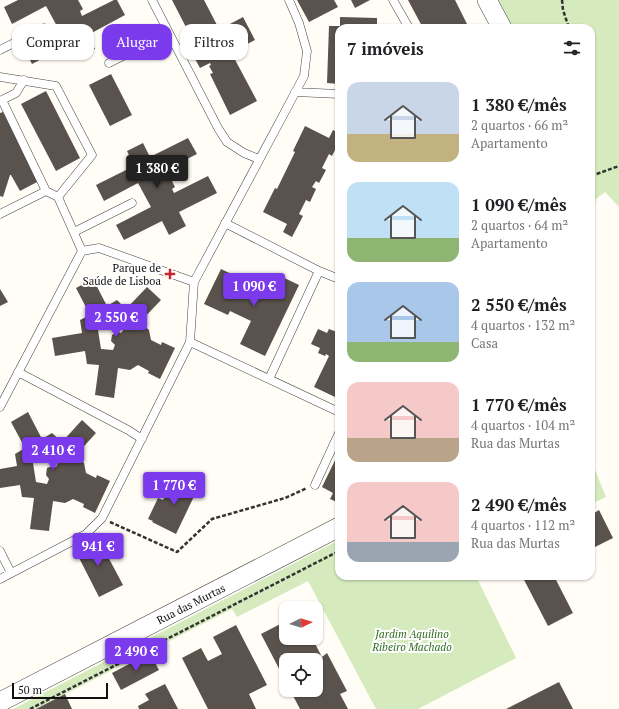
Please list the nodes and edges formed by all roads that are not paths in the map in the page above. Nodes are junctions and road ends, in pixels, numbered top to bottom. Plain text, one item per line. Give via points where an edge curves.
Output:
1 (152, 0) edge
2 (289, 0) edge
3 (393, 0) edge
4 (488, 0) edge
5 (164, 24) edge
6 (407, 24) edge
7 (500, 24) edge
8 (172, 39) edge
9 (12, 44) edge
10 (0, 50) edge
11 (115, 60) edge
12 (109, 63) dead end
13 (0, 77) edge
14 (24, 80) junction
15 (295, 92) junction
16 (335, 94) edge
17 (1, 100) edge
18 (259, 159) junction
19 (46, 191) junction
20 (58, 197) junction
21 (132, 203) dead end
22 (0, 214) edge
23 (225, 223) junction
24 (74, 232) junction
25 (82, 251) junction
26 (319, 270) junction
27 (335, 278) edge
28 (194, 282) junction
29 (190, 342) junction
30 (18, 372) junction
31 (268, 379) junction
32 (0, 407) edge
33 (335, 410) edge
34 (142, 439) junction
35 (335, 442) edge
36 (315, 485) road end
37 (335, 529) edge
38 (0, 551) edge
39 (11, 573) junction
40 (0, 579) edge
41 (0, 702) edge

1 - 5 lane
2 - 15 lane via 307,51 304,76
3 - 6 lane
4 - 7 street
8 - 18 lane via 227,142
9 - 10 lane
11 - 12 lane
13 - 14 lane
14 - 17 lane via 16,93
14 - 20 lane via 56,86 92,155
15 - 16 lane
15 - 18 lane
17 - 19 lane
18 - 23 lane
19 - 20 lane
19 - 22 lane
20 - 24 lane
21 - 24 lane
23 - 26 lane
23 - 28 lane
24 - 25 lane
25 - 28 lane via 99,248
25 - 30 lane
26 - 27 lane
26 - 31 lane
28 - 29 lane
29 - 31 lane
29 - 34 lane
30 - 32 lane
30 - 34 lane
31 - 33 lane
34 - 39 lane via 102,518 86,534
35 - 36 lane
37 - 41 street, Rua das Murtas
38 - 39 lane
39 - 40 lane

